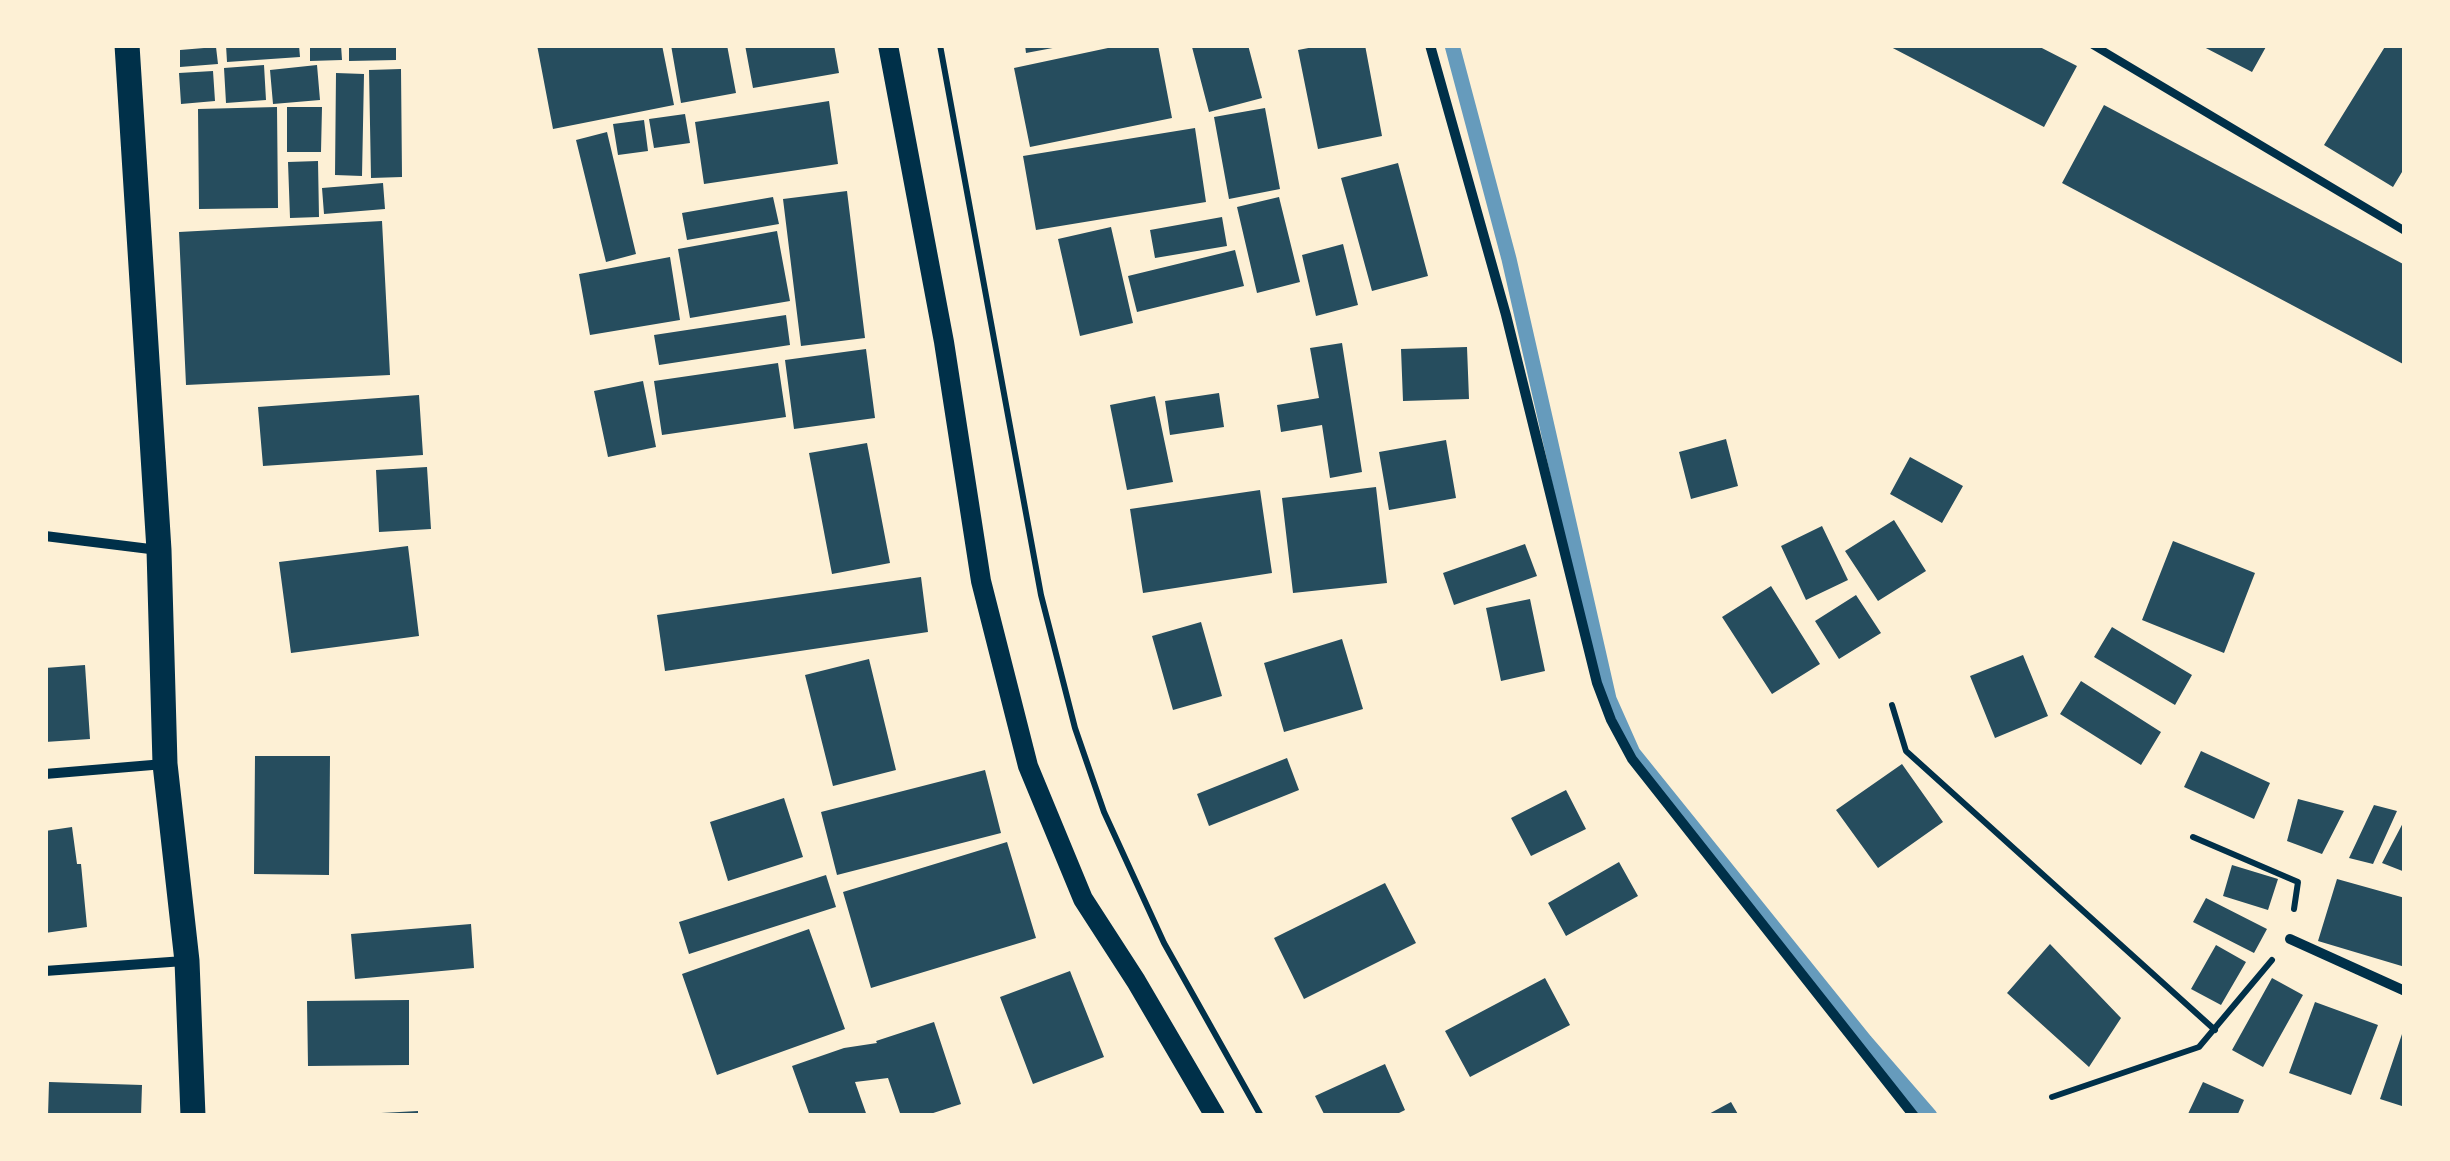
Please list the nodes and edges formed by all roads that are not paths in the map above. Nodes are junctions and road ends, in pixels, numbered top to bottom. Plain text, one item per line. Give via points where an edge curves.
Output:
1 (127, 45) edge
2 (888, 45) edge
3 (1430, 45) edge
4 (2093, 45) edge
5 (2405, 231) edge
6 (45, 536) edge
7 (159, 550) junction
8 (165, 764) junction
9 (45, 774) edge
10 (2290, 939) road end
11 (187, 961) junction
12 (45, 972) edge
13 (2405, 991) edge
14 (193, 1116) edge
15 (1215, 1116) edge
16 (1914, 1116) edge

1 - 7 main road
2 - 15 main road via 981,580 1028,766 1083,898
3 - 16 street via 1611,720 1632,759
4 - 5 lane
6 - 7 street
7 - 8 main road
8 - 9 street
8 - 11 main road
10 - 13 street
11 - 12 street
11 - 14 main road

